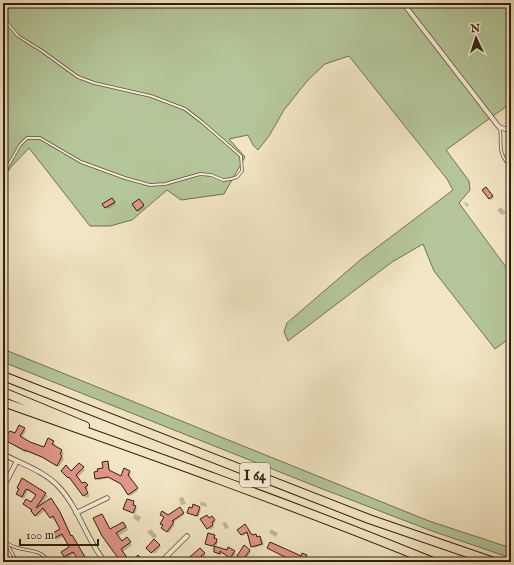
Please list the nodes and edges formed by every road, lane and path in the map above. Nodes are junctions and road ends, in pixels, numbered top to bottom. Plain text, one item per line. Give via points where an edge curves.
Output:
1 (403, 3) edge
2 (3, 18) edge
3 (499, 127) junction
4 (511, 131) edge
5 (511, 167) edge
6 (3, 175) edge
7 (3, 375) edge
8 (3, 392) edge
9 (3, 402) edge
10 (3, 454) edge
11 (17, 461) junction
12 (169, 461) junction
13 (3, 488) edge
14 (107, 498) dead end
15 (76, 513) junction
16 (187, 536) dead end
17 (3, 541) edge
18 (7, 543) junction
19 (17, 562) edge
20 (49, 562) edge
21 (105, 562) edge
22 (161, 562) edge
23 (259, 562) edge
24 (264, 562) edge
25 (433, 562) edge
26 (494, 562) edge

1 - 3 street
2 - 6 lane via 18,36 78,77 151,96 185,109 241,156 242,171 231,179 223,180 200,174 166,184 150,185 81,162 40,138 27,138 20,144
3 - 4 street
3 - 5 lane via 501,152
7 - 26 highway, I 64 via 369,519
8 - 12 highway, I 64
9 - 12 highway
10 - 11 street
11 - 13 street
11 - 15 street via 52,480
12 - 25 highway, I 64
14 - 15 street
15 - 21 street
16 - 22 street
17 - 18 lane
18 - 19 lane
18 - 20 lane via 39,552
23 - 24 street

